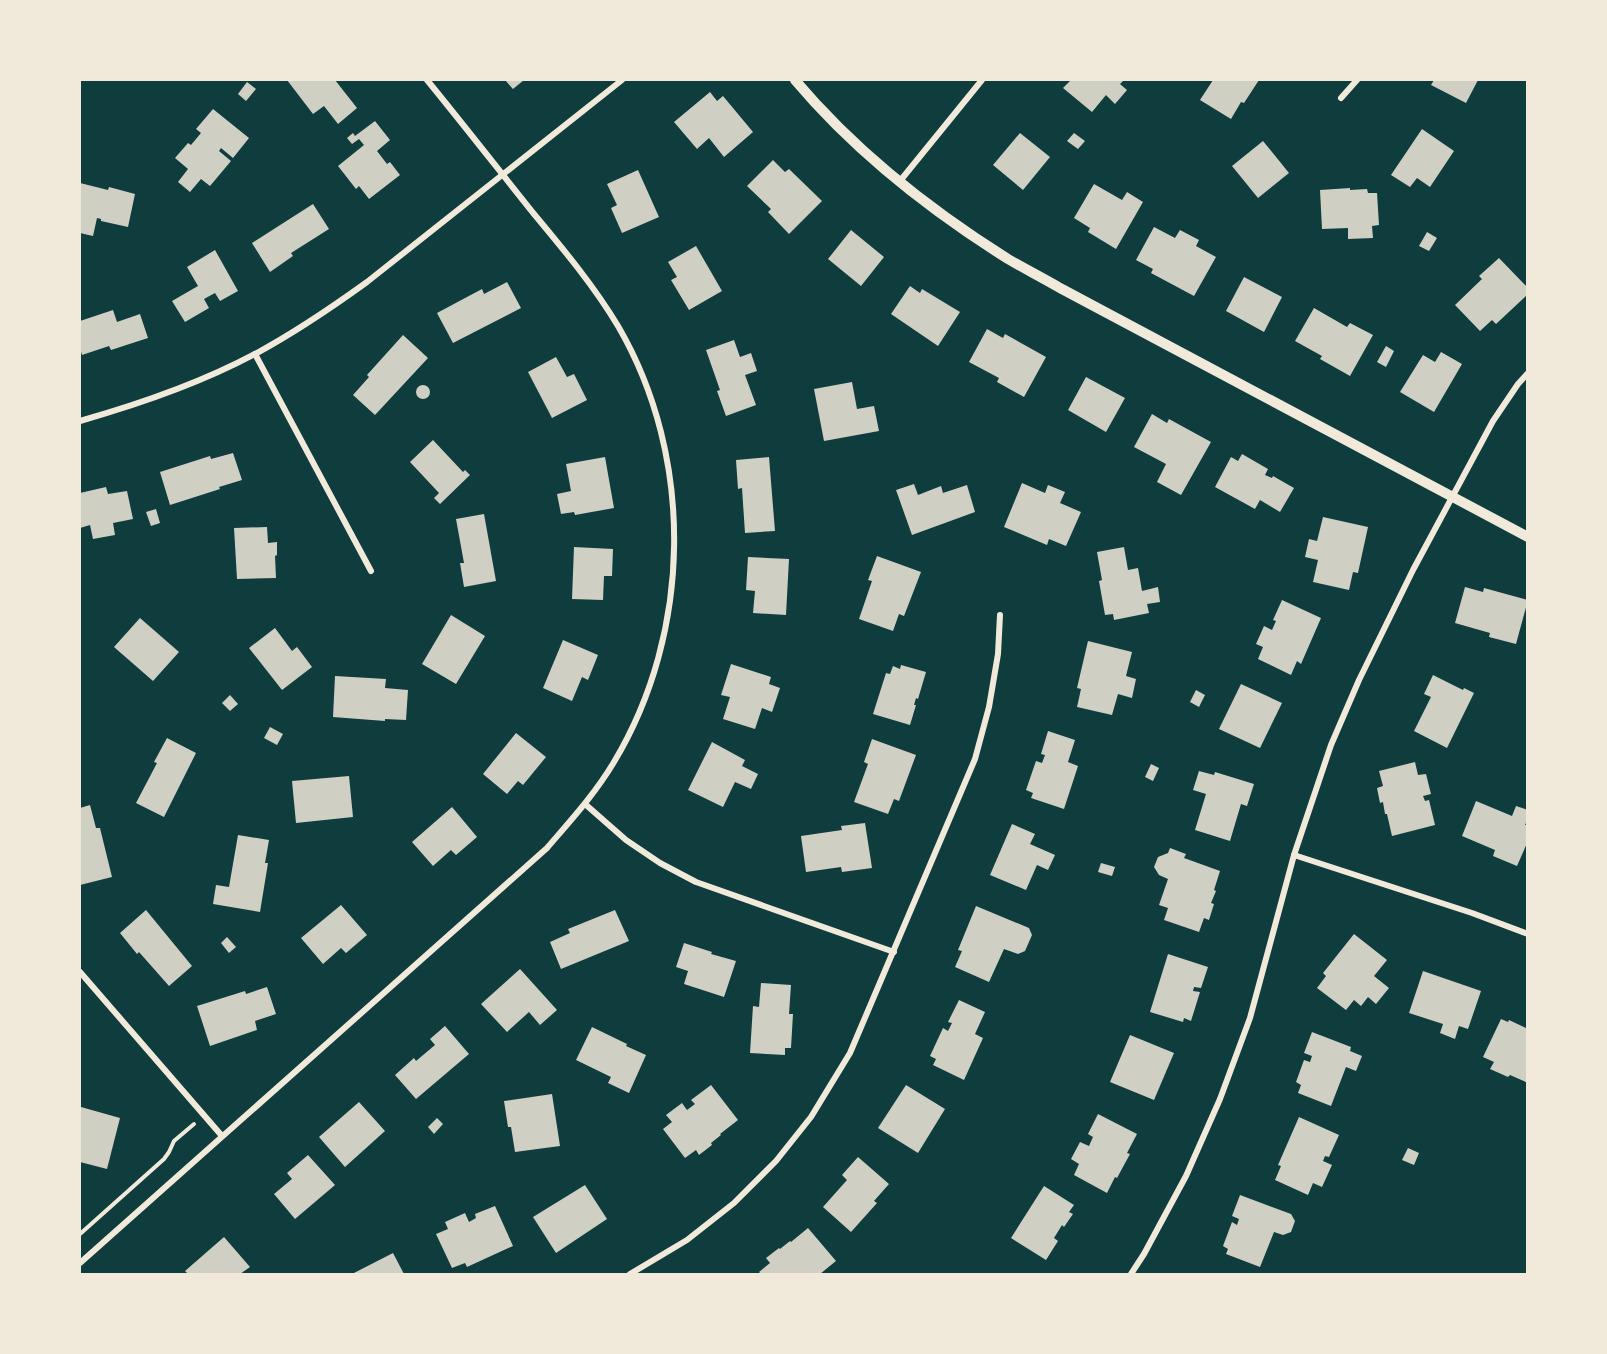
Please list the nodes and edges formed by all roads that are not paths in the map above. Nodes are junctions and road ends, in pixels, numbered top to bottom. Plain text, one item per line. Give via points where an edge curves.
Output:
1 (427, 80) edge
2 (622, 80) edge
3 (795, 80) edge
4 (982, 80) edge
5 (1356, 80) edge
6 (1341, 98) dead end
7 (503, 175) junction
8 (900, 182) junction
9 (255, 354) junction
10 (1527, 373) edge
11 (80, 421) edge
12 (1453, 498) junction
13 (1527, 537) edge
14 (371, 572) dead end
15 (1000, 615) dead end
16 (585, 804) junction
17 (1294, 855) junction
18 (1527, 934) edge
19 (894, 952) junction
20 (80, 972) edge
21 (222, 1136) junction
22 (80, 1263) edge
23 (630, 1275) edge
24 (1131, 1275) edge

1 - 7 street
2 - 7 street
3 - 8 street
4 - 8 street
5 - 6 street
7 - 9 street via 367,282
7 - 16 street via 591,285 619,327 641,372 668,465 674,562 669,612 657,663 639,713 614,762
8 - 12 street via 1009,259
9 - 11 street via 186,386
9 - 14 street
10 - 12 street via 1493,421
12 - 13 street
12 - 17 street via 1359,680 1331,745
15 - 19 street via 989,707 975,759
16 - 19 street via 626,840 696,882
16 - 21 street via 547,848
17 - 18 street via 1472,912
17 - 24 street via 1250,1018 1220,1099 1186,1176
19 - 23 street via 850,1053 811,1117 776,1161 734,1203 687,1240
20 - 21 street
21 - 22 street

